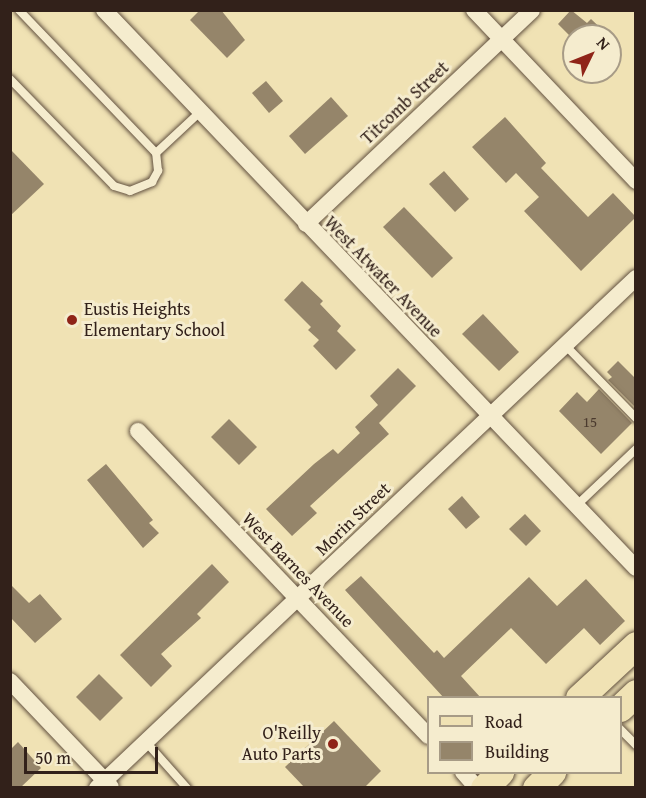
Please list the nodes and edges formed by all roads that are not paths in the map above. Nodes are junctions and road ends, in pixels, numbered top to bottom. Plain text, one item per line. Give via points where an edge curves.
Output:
1 (19, 10) edge
2 (104, 10) edge
3 (474, 10) edge
4 (532, 10) edge
5 (502, 39) junction
6 (10, 79) edge
7 (200, 112) junction
8 (156, 153) junction
9 (636, 181) edge
10 (306, 224) junction
11 (636, 278) edge
12 (565, 345) junction
13 (490, 417) junction
14 (636, 418) edge
15 (138, 431) dead end
16 (636, 448) edge
17 (576, 506) junction
18 (636, 568) edge
19 (298, 598) junction
20 (636, 645) edge
21 (10, 681) edge
22 (636, 693) edge
23 (581, 696) edge
24 (622, 707) edge
25 (622, 730) edge
26 (427, 734) edge
27 (146, 742) junction
28 (636, 745) edge
29 (465, 774) edge
30 (498, 774) edge
31 (550, 774) edge
32 (104, 785) edge
33 (187, 788) edge
34 (477, 788) edge
35 (484, 788) edge
36 (536, 788) edge

1 - 8 lane
2 - 7 street, West Atwater Avenue
3 - 5 street
4 - 5 street, Titcomb Street
5 - 9 street
5 - 10 street, Titcomb Street
6 - 8 lane via 114,186 130,191 152,182 158,171
7 - 8 lane
7 - 10 street, West Atwater Avenue
10 - 13 street, West Atwater Avenue
11 - 12 street, Morin Street
12 - 13 street, Morin Street
12 - 14 lane
13 - 17 street, West Atwater Avenue
13 - 19 street, Morin Street
15 - 19 street, West Barnes Avenue
16 - 17 lane
17 - 18 street, West Atwater Avenue
19 - 26 street, West Barnes Avenue
19 - 27 street, Morin Street
20 - 23 main road
21 - 32 street
22 - 24 main road
25 - 28 lane
27 - 32 street, Morin Street
27 - 33 lane
29 - 34 street
30 - 35 main road
31 - 36 main road

